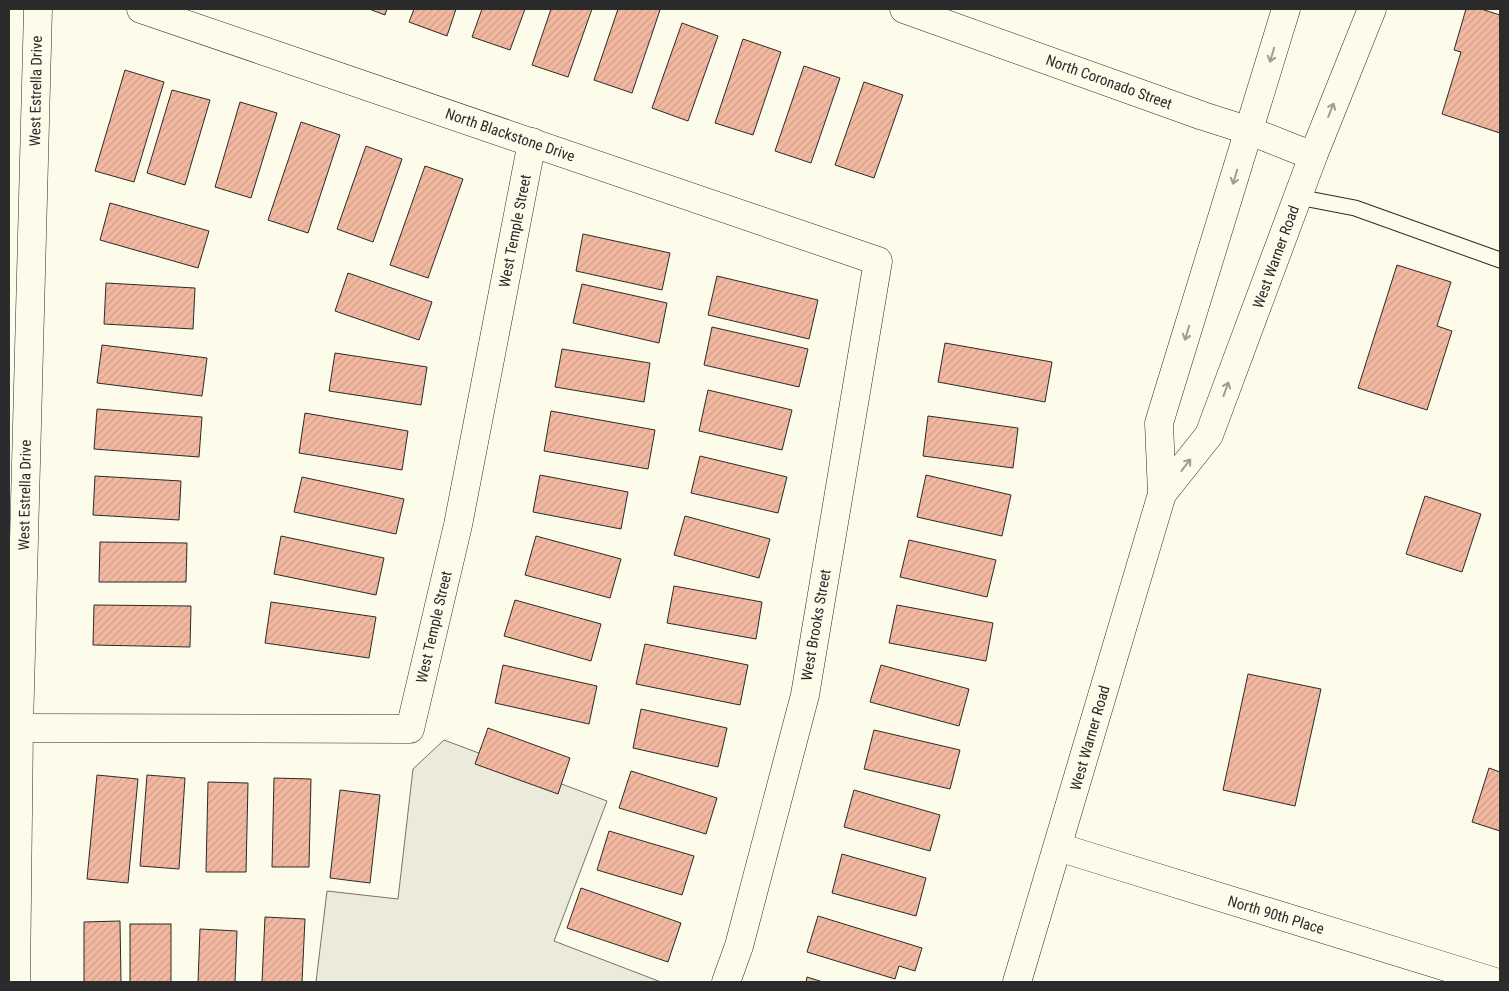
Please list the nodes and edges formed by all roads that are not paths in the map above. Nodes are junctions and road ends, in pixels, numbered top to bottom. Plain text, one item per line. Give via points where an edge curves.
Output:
1 (38, 9) edge
2 (141, 9) edge
3 (904, 9) edge
4 (1286, 9) edge
5 (1372, 9) edge
6 (1250, 131) junction
7 (532, 142) junction
8 (1313, 156) junction
9 (1298, 197) junction
10 (1500, 260) edge
11 (878, 261) joint
12 (1162, 494) junction
13 (19, 728) junction
14 (1058, 847) junction
15 (16, 982) edge
16 (726, 982) edge
17 (1017, 982) edge
18 (1494, 982) edge

1 - 13 street, West Estrella Drive
2 - 7 street, North Blackstone Drive
3 - 6 street, North Coronado Street
4 -> 6 street, West Warner Road
8 -> 5 street, West Warner Road
6 - 8 street, North Coronado Street
6 -> 12 street, West Warner Road via 1159,423
7 - 11 street, North Blackstone Drive
7 - 13 street, West Temple Street via 458,525 410,729
8 - 9 street, West Warner Road
9 - 10 lane via 1356,208
12 -> 9 street, West Warner Road via 1209,435
11 - 16 street, West Brooks Street via 804,695 739,946
12 - 14 street, West Warner Road
13 - 15 street, West Estrella Drive
14 - 17 street, West Warner Road
14 - 18 street, North 90th Place

